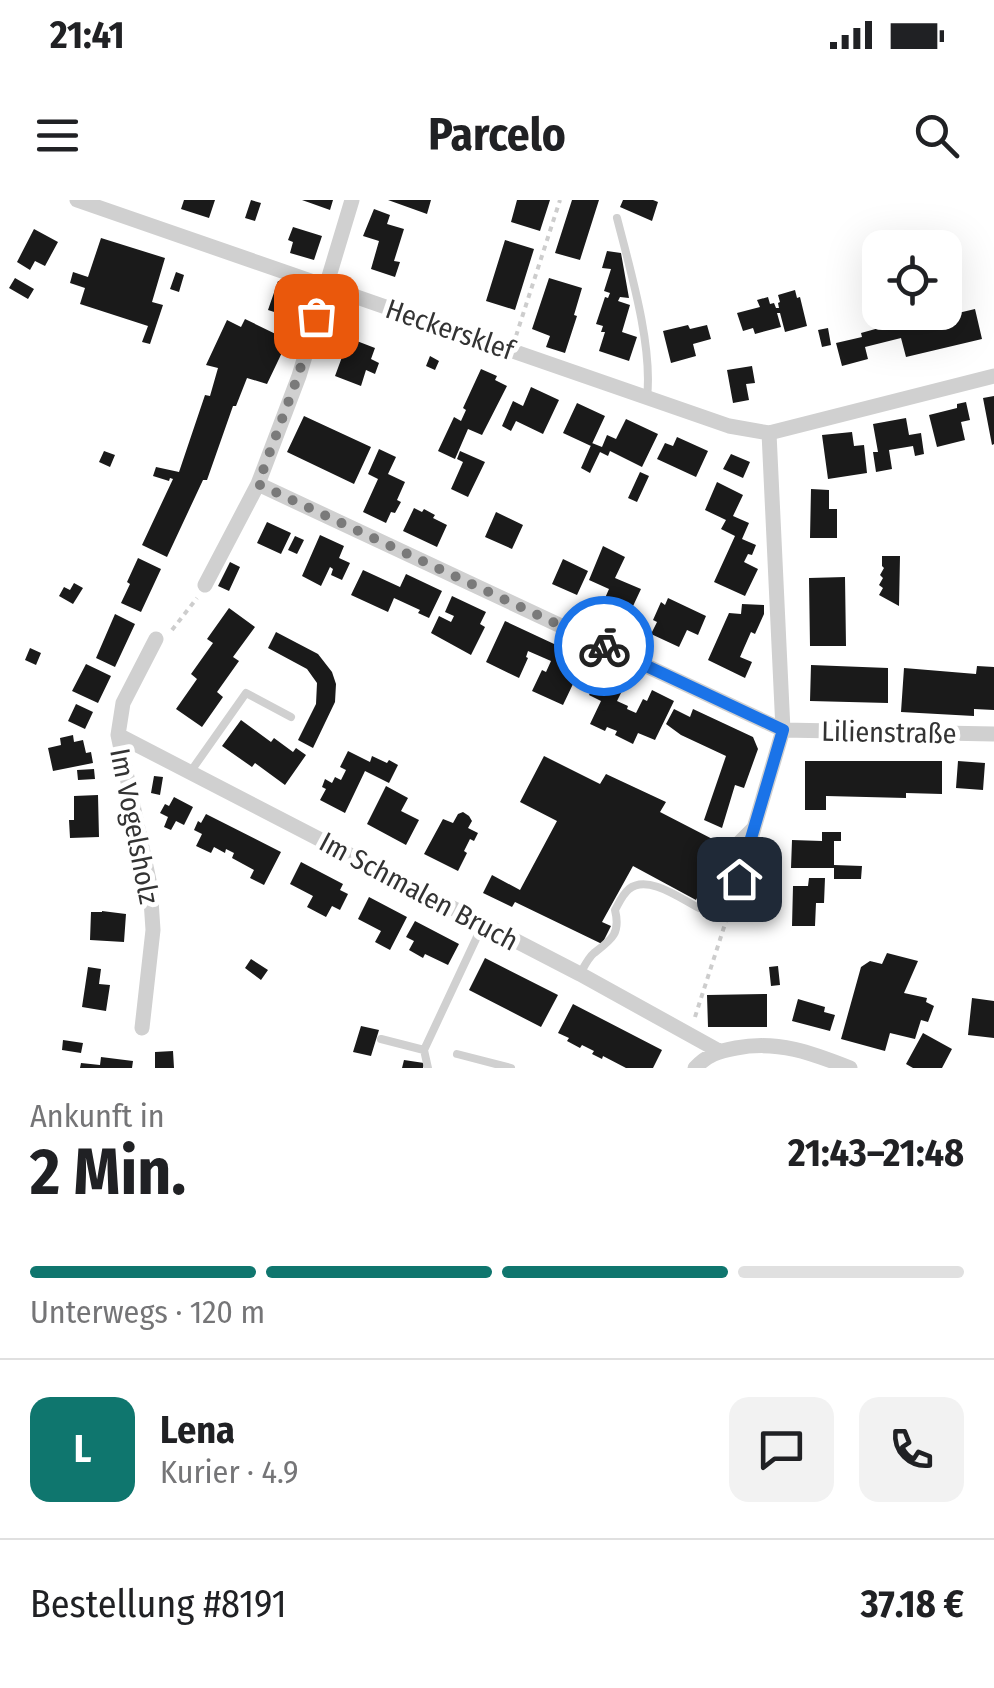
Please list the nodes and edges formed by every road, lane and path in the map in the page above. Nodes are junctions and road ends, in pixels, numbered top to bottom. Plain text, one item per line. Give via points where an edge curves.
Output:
1 (77, 200) edge
2 (352, 200) edge
3 (560, 200) edge
4 (617, 218) dead end
5 (326, 286) junction
6 (512, 350) junction
7 (994, 376) edge
8 (647, 397) junction
9 (768, 433) junction
10 (258, 484) junction
11 (205, 585) joint
12 (156, 639) joint
13 (290, 717) dead end
14 (783, 730) junction
15 (118, 734) junction
16 (994, 734) edge
17 (191, 771) junction
18 (754, 823) junction
19 (739, 879) joint
20 (483, 924) junction
21 (580, 974) junction
22 (142, 1028) dead end
23 (689, 1034) junction
24 (381, 1040) dead end
25 (424, 1050) junction
26 (719, 1051) junction
27 (457, 1054) dead end
28 (428, 1068) edge
29 (510, 1068) edge
30 (695, 1068) edge
31 (850, 1068) edge

1 - 5 street, Heckersklef
2 - 5 street
3 - 6 path
4 - 8 lane via 647,360
5 - 6 street, Heckersklef
5 - 10 street
6 - 8 street, Heckersklef
7 - 9 street, Heckersklef
8 - 9 street, Heckersklef
9 - 14 street
10 - 11 street
10 - 14 street, Lilienstraße
11 - 12 path via 168,635
12 - 15 street, Im Vogelsholz via 123,703
13 - 17 lane via 246,693
14 - 16 street, Lilienstraße
14 - 18 street, Lilienstraße
15 - 17 street, Im Schmalen Bruch
15 - 22 street, Im Vogelsholz via 150,885 153,930
17 - 20 street, Im Schmalen Bruch
18 - 19 street, Lilienstraße
18 - 21 lane via 730,848 699,908 649,885 630,888 615,910 614,934
19 - 23 path
20 - 21 street, Im Schmalen Bruch
20 - 25 lane
21 - 23 street, Im Schmalen Bruch
23 - 26 street, Im Schmalen Bruch
24 - 25 lane
25 - 28 lane
26 - 30 street
26 - 31 street via 783,1046
27 - 29 lane

